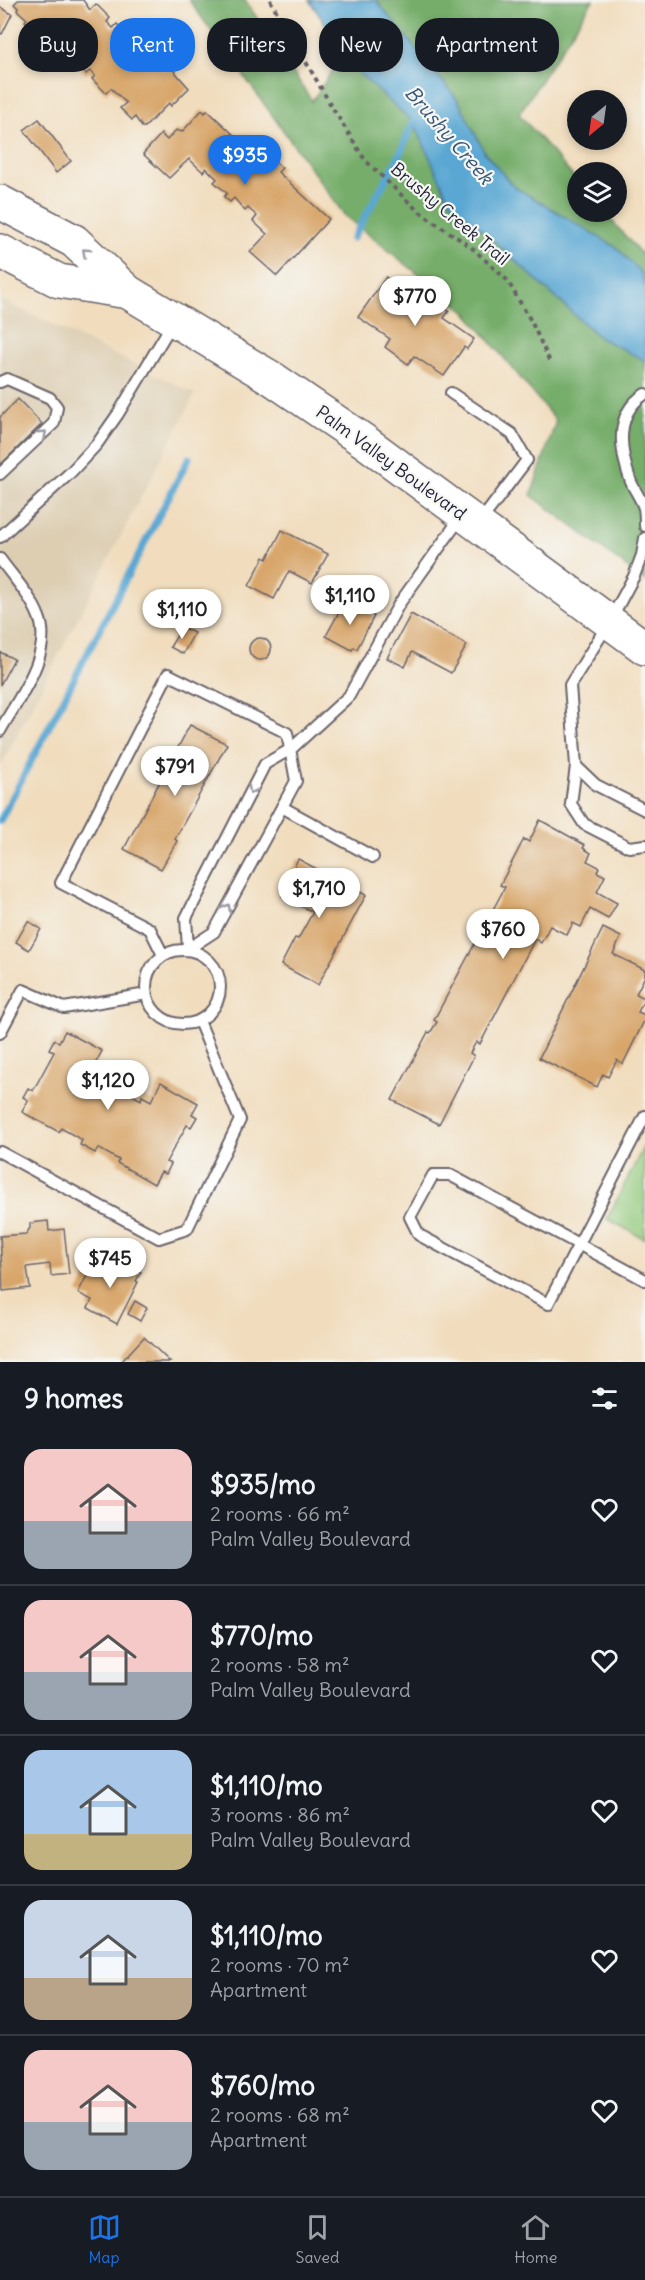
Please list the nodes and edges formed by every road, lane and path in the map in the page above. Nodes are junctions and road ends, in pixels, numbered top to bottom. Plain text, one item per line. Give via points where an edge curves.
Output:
1 (270, 0) edge
2 (0, 202) edge
3 (0, 251) edge
4 (128, 292) junction
5 (174, 320) junction
6 (550, 362) dead end
7 (0, 382) edge
8 (451, 393) dead end
9 (641, 397) edge
10 (0, 474) edge
11 (470, 519) junction
12 (645, 526) edge
13 (0, 537) edge
14 (645, 538) edge
15 (0, 559) edge
16 (610, 621) junction
17 (645, 648) edge
18 (0, 731) edge
19 (291, 749) junction
20 (576, 766) junction
21 (282, 807) junction
22 (645, 810) edge
23 (645, 845) edge
24 (373, 857) dead end
25 (188, 950) junction
26 (163, 955) junction
27 (147, 994) junction
28 (199, 1021) junction
29 (0, 1033) edge
30 (645, 1116) edge
31 (0, 1152) edge
32 (579, 1244) junction
33 (645, 1280) edge

1 - 6 path, Brushy Creek Trail via 365,160 417,210 471,247 507,280
4 -> 2 highway, Palm Valley Boulevard via 74,241
3 - 4 highway, Palm Valley Boulevard via 59,281
4 - 5 highway, Palm Valley Boulevard
5 - 11 highway, Palm Valley Boulevard via 273,379
5 - 13 lane via 97,444
10 -> 7 lane via 54,423 57,407 50,398 8,379
8 - 11 lane via 512,435 527,460
9 - 12 lane via 630,408 622,426 621,450 644,508
11 - 16 highway, Palm Valley Boulevard
11 - 19 lane via 399,604 349,696
14 - 16 lane via 634,576
15 - 18 lane via 33,604 43,629 35,668
16 - 17 highway, Palm Valley Boulevard
16 - 20 lane via 570,685
19 - 21 lane via 296,781
19 -> 25 lane via 265,764 186,918
19 - 26 lane via 287,733 168,674 61,883 150,929
20 - 22 lane via 596,785
20 - 23 lane via 572,804 584,824 629,847
21 - 24 lane
25 -> 21 lane via 214,932
25 - 26 lane
25 - 28 lane via 209,960 220,981 217,1004
26 - 27 lane via 148,975
27 - 28 lane via 154,1011 164,1019 176,1024
27 - 29 lane via 64,1008 23,990
28 - 31 lane via 240,1120 186,1230 159,1238
30 - 32 lane
32 - 32 lane via 548,1304 419,1235 410,1217 433,1176 450,1175
32 - 33 lane

